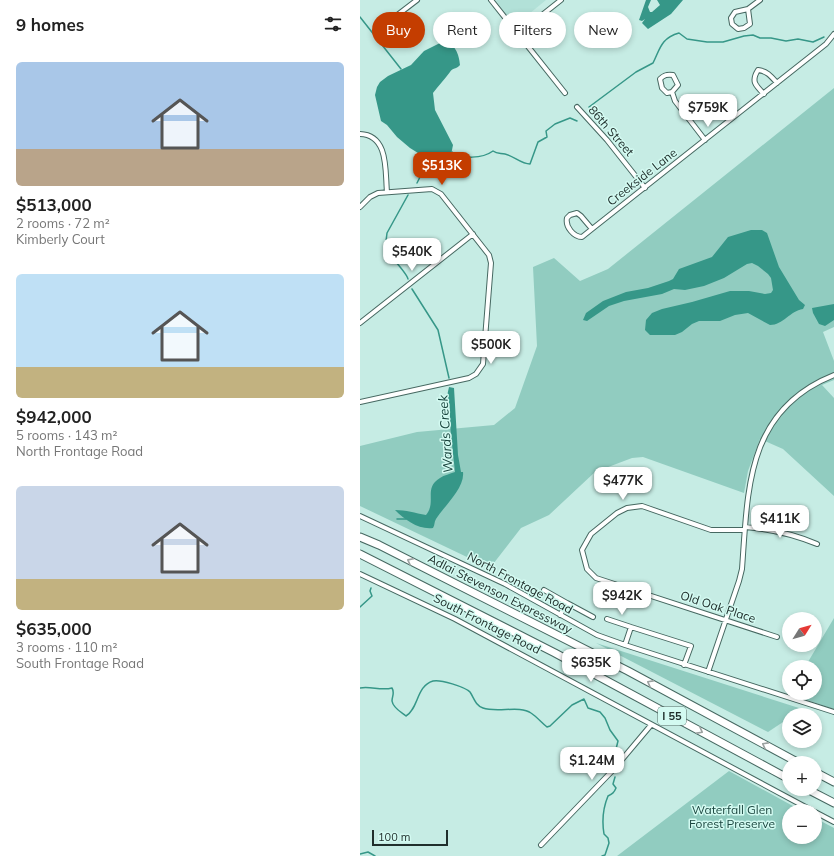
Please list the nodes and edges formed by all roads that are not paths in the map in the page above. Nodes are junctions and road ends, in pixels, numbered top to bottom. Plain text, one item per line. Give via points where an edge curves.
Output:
1 (417, 0) edge
2 (491, 0) edge
3 (561, 0) edge
4 (760, 0) edge
5 (748, 9) junction
6 (401, 12) edge
7 (501, 12) edge
8 (545, 12) edge
9 (834, 34) edge
10 (530, 48) edge
11 (777, 84) junction
12 (672, 92) junction
13 (565, 93) dead end
14 (764, 94) junction
15 (577, 107) dead end
16 (360, 134) edge
17 (705, 140) junction
18 (645, 188) junction
19 (387, 192) junction
20 (360, 207) edge
21 (592, 229) junction
22 (473, 234) junction
23 (360, 323) edge
24 (834, 375) edge
25 (360, 402) edge
26 (360, 516) edge
27 (744, 529) junction
28 (360, 537) edge
29 (817, 544) dead end
30 (360, 554) edge
31 (360, 574) edge
32 (544, 590) dead end
33 (567, 603) junction
34 (560, 615) junction
35 (593, 617) dead end
36 (607, 619) dead end
37 (726, 620) junction
38 (631, 627) junction
39 (776, 637) dead end
40 (625, 645) junction
41 (684, 665) junction
42 (708, 672) junction
43 (834, 712) edge
44 (651, 725) junction
45 (786, 756) edge
46 (782, 775) edge
47 (822, 776) edge
48 (834, 782) edge
49 (820, 796) edge
50 (834, 803) edge
51 (799, 804) edge
52 (822, 816) edge
53 (834, 822) edge
54 (540, 845) dead end

1 - 6 street
2 - 7 street
3 - 8 street
4 - 5 street
5 - 5 street via 735,12 731,18 732,24 738,28 750,24
9 - 11 street, Creekside Lane via 826,44
10 - 13 street
11 - 14 street, Creekside Lane
11 - 14 street via 770,74 758,70 754,77 755,83
12 - 12 street via 667,93 662,88 660,79 668,74 673,75 678,85
12 - 17 street via 675,101
14 - 17 street, Creekside Lane
15 - 18 street, 86th Street
16 - 19 street via 375,138 383,150
17 - 18 street, Creekside Lane
18 - 21 street, Creekside Lane
19 - 20 street via 370,197
19 - 22 street via 432,189 443,196
21 - 21 street, Creekside Lane via 577,213 567,218 568,225 578,237 586,236
22 - 23 street
22 - 25 street via 489,255 491,263 483,364 479,372 469,378
24 - 27 street via 801,393 772,423 754,463
26 - 34 street, North Frontage Road via 504,584
27 - 29 street, Old Oak Place via 775,530
27 - 37 street via 742,569
27 - 37 street, Old Oak Place via 711,530 642,506 623,510 591,534 582,550 584,564 589,573 596,578
45 -> 28 highway, Adlai Stevenson Expressway / I 55 via 628,671
30 -> 46 highway, I 55 via 555,652
31 - 44 street, South Frontage Road via 456,619
32 - 33 street
33 - 34 street
33 - 35 street
34 - 40 street, North Frontage Road via 597,635
36 - 38 street
37 - 39 street, Old Oak Place
37 - 42 street
38 - 40 street
38 - 41 street via 692,646
40 - 41 street, North Frontage Road
41 - 42 street, North Frontage Road
42 - 43 street, North Frontage Road
44 - 51 street, South Frontage Road
44 - 54 street via 614,769
47 - 48 highway
49 - 50 highway
52 - 53 street, South Frontage Road

